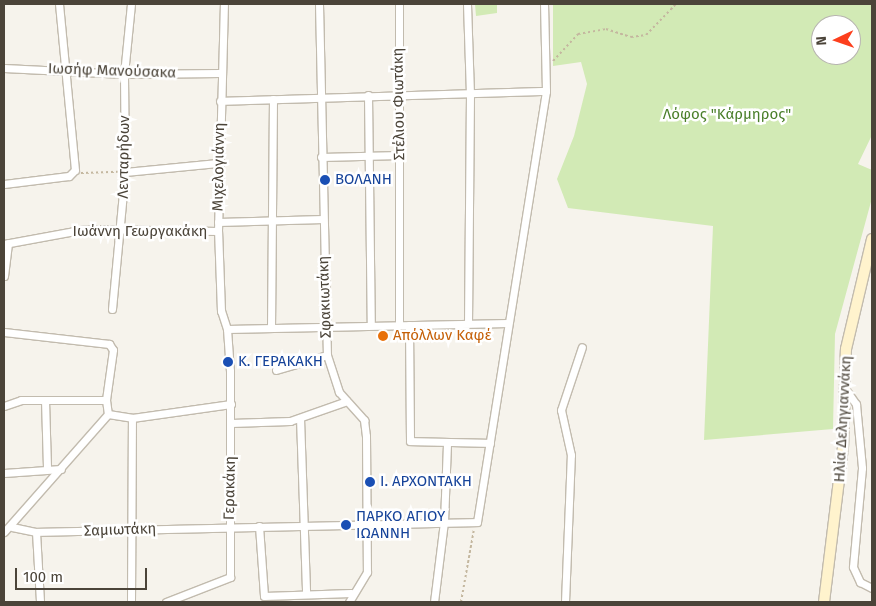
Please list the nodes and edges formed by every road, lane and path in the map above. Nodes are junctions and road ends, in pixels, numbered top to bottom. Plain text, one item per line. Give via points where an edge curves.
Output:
1 (59, 4) edge
2 (131, 4) edge
3 (224, 4) edge
4 (319, 4) edge
5 (399, 4) edge
6 (467, 4) edge
7 (544, 4) edge
8 (676, 4) edge
9 (4, 68) edge
10 (63, 70) junction
11 (545, 71) junction
12 (220, 73) junction
13 (124, 74) junction
14 (546, 91) junction
15 (398, 94) junction
16 (470, 94) junction
17 (368, 95) junction
18 (321, 96) junction
19 (272, 99) junction
20 (220, 101) junction
21 (400, 154) junction
22 (368, 156) junction
23 (321, 157) junction
24 (218, 162) junction
25 (125, 172) junction
26 (73, 173) junction
27 (4, 184) edge
28 (323, 219) junction
29 (218, 222) junction
30 (270, 222) junction
31 (121, 229) junction
32 (218, 231) junction
33 (872, 239) edge
34 (6, 243) edge
35 (4, 276) edge
36 (112, 309) dead end
37 (468, 322) junction
38 (508, 323) junction
39 (399, 324) junction
40 (324, 325) junction
41 (371, 325) junction
42 (410, 325) junction
43 (271, 328) junction
44 (227, 329) junction
45 (6, 333) edge
46 (582, 347) dead end
47 (327, 355) junction
48 (276, 370) dead end
49 (844, 387) junction
50 (45, 400) junction
51 (106, 400) junction
52 (347, 401) junction
53 (231, 404) junction
54 (4, 406) edge
55 (108, 414) junction
56 (132, 418) junction
57 (300, 418) junction
58 (231, 423) junction
59 (490, 443) junction
60 (447, 444) junction
61 (47, 468) junction
62 (61, 469) junction
63 (4, 473) edge
64 (366, 522) junction
65 (444, 522) junction
66 (474, 524) junction
67 (305, 525) junction
68 (259, 526) junction
69 (12, 527) junction
70 (230, 527) junction
71 (131, 530) junction
72 (4, 532) edge
73 (36, 532) junction
74 (872, 588) edge
75 (351, 593) junction
76 (306, 594) junction
77 (40, 602) edge
78 (131, 602) edge
79 (166, 602) edge
80 (349, 602) edge
81 (434, 602) edge
82 (461, 602) edge
83 (565, 602) edge
84 (824, 602) edge

1 - 10 street
2 - 13 street, Λενταρήδων
3 - 12 street, Μιχελογιάννη
4 - 18 street, Σφακιωτάκη
5 - 15 street, Στέλιου Φιωτάκη
6 - 16 street
7 - 11 street
8 - 11 path via 646,35 631,36 606,29 578,34 565,44
9 - 10 street, Ιωσήφ Μανούσακα
10 - 13 street, Ιωσήφ Μανούσακα
10 - 26 street
11 - 14 street
12 - 13 street, Ιωσήφ Μανούσακα
12 - 20 street, Μιχελογιάννη
13 - 25 street, Λενταρήδων
14 - 16 street
14 - 38 street
15 - 16 street
15 - 17 street
15 - 21 street, Στέλιου Φιωτάκη
16 - 37 street
17 - 18 street
17 - 22 street
18 - 19 street
18 - 23 street, Σφακιωτάκη
19 - 20 street
19 - 30 street
20 - 24 street, Μιχελογιάννη
21 - 22 street
21 - 39 street, Στέλιου Φιωτάκη
22 - 23 street
22 - 41 street
23 - 28 street, Σφακιωτάκη
24 - 25 street
24 - 29 street, Μιχελογιάννη
25 - 26 path
25 - 31 street, Λενταρήδων
26 - 27 street
28 - 30 street
28 - 40 street, Σφακιωτάκη
29 - 30 street
29 - 32 street, Μιχελογιάννη
30 - 43 street
31 - 32 street, Ιωάννη Γεωργακάκη
31 - 34 street, Ιωάννη Γεωργακάκη via 72,231
31 - 36 street, Λενταρήδων
32 - 44 street, Μιχελογιάννη via 221,310
33 - 49 street, Ηλία Δεληγιαννάκη via 851,318
34 - 35 street
37 - 38 street
37 - 42 street
38 - 59 street
39 - 41 street
39 - 42 street
40 - 41 street
40 - 43 street
40 - 47 street, Σφακιωτάκη
42 - 60 street via 410,441
43 - 44 street
44 - 53 street, Γερακάκη
45 - 51 street via 107,343 113,350
46 - 83 street via 561,410 571,455
47 - 48 street
47 - 52 street, Σφακιωτάκη via 335,381
49 - 74 street via 856,404 862,468 853,567 860,582
49 - 84 street, Ηλία Δεληγιαννάκη via 839,493
50 - 51 street
50 - 54 street via 21,400
50 - 61 street
51 - 55 street
52 - 57 street
52 - 64 street, Σφακιωτάκη via 365,427
53 - 56 street
53 - 58 street, Γερακάκη
55 - 56 street
55 - 62 street
56 - 71 street
57 - 58 street
57 - 67 street
58 - 70 street, Γερακάκη
59 - 60 street
59 - 66 street
60 - 65 street
61 - 62 street
61 - 63 street
62 - 69 street
64 - 65 street, Σαμιωτάκη
64 - 67 street, Σαμιωτάκη
64 - 75 street, Σφακιωτάκη via 367,572
65 - 66 street, Σαμιωτάκη
65 - 81 street
66 - 82 path via 472,553
67 - 68 street, Σαμιωτάκη
67 - 76 street
68 - 70 street, Σαμιωτάκη
68 - 76 street via 263,594
69 - 72 street
69 - 73 street, Σαμιωτάκη
70 - 71 street, Σαμιωτάκη
70 - 79 street, Γερακάκη via 229,579
71 - 73 street, Σαμιωτάκη
71 - 78 street
73 - 77 street
75 - 76 street
75 - 80 street, Σφακιωτάκη

